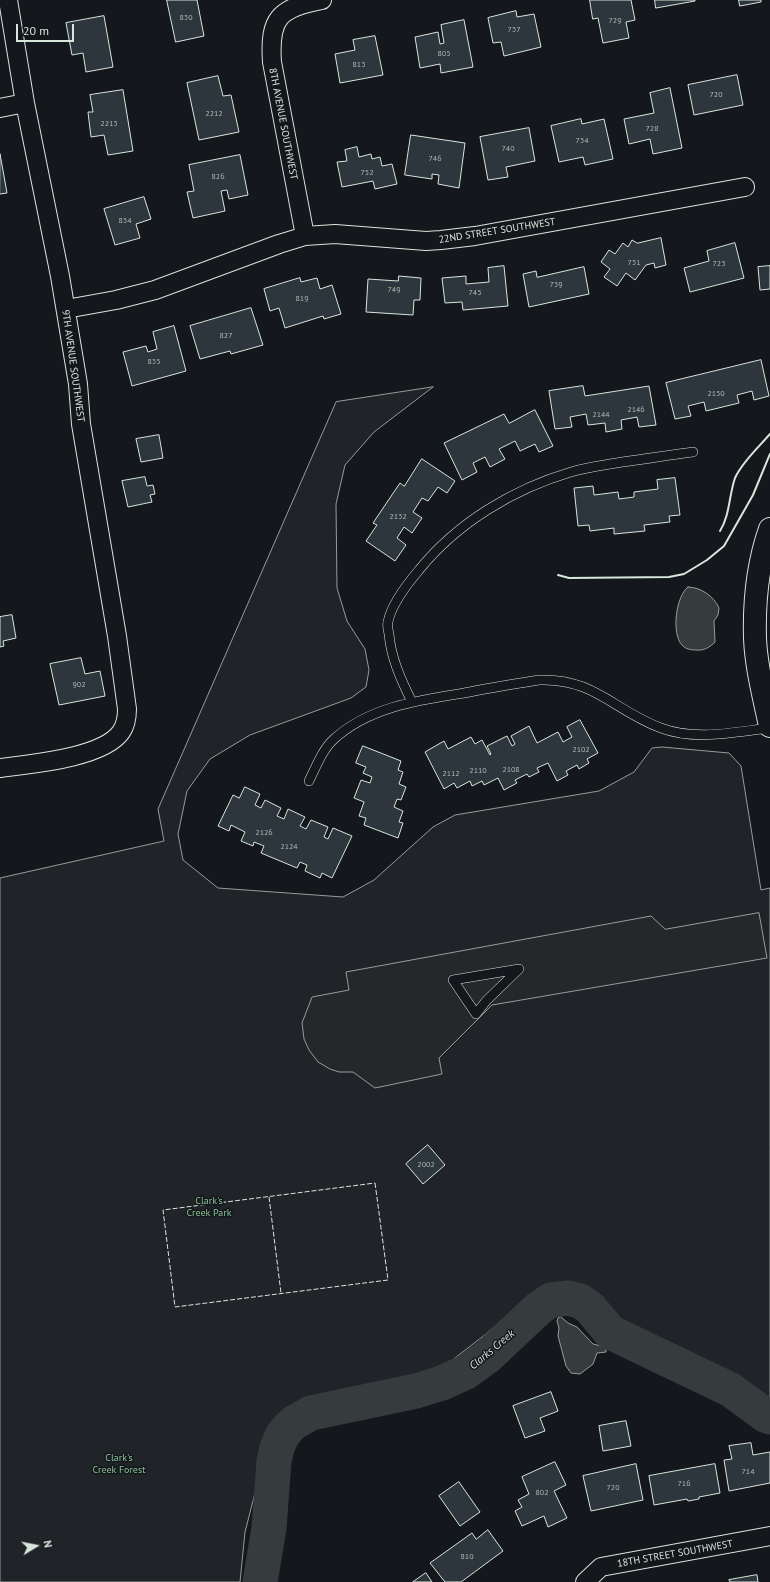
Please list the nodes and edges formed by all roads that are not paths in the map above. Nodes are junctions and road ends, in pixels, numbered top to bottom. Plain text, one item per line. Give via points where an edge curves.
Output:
1 (8, 0) edge
2 (322, 0) edge
3 (25, 103) junction
4 (0, 108) edge
5 (745, 187) dead end
6 (305, 236) junction
7 (66, 309) junction
8 (693, 452) dead end
9 (770, 529) edge
10 (412, 702) junction
11 (770, 727) edge
12 (0, 768) edge
13 (310, 781) dead end
14 (453, 980) joint
15 (770, 1536) edge
16 (585, 1582) edge

1 - 3 street, 9TH AVENUE SOUTHWEST
2 - 6 street, 8TH AVENUE SOUTHWEST via 302,5 279,18 272,31 271,44 272,62
3 - 4 street
3 - 7 street, 9TH AVENUE SOUTHWEST
5 - 6 street, 22ND STREET SOUTHWEST via 441,240 335,234
6 - 7 street, 22ND STREET SOUTHWEST via 155,290
7 - 12 street, 9TH AVENUE SOUTHWEST via 78,384 81,424 125,685 127,719 121,732 108,744 90,752
8 - 10 lane via 580,470 543,481 509,497 478,516 448,540 425,562 407,585 396,602 388,622 396,669
9 - 11 street via 760,567 755,639
10 - 11 lane via 556,679 586,687 636,717 662,729 691,734
10 - 13 lane via 356,722 333,740 321,757
14 - 14 lane via 476,1014 519,969
15 - 16 street, 18TH STREET SOUTHWEST via 601,1567

